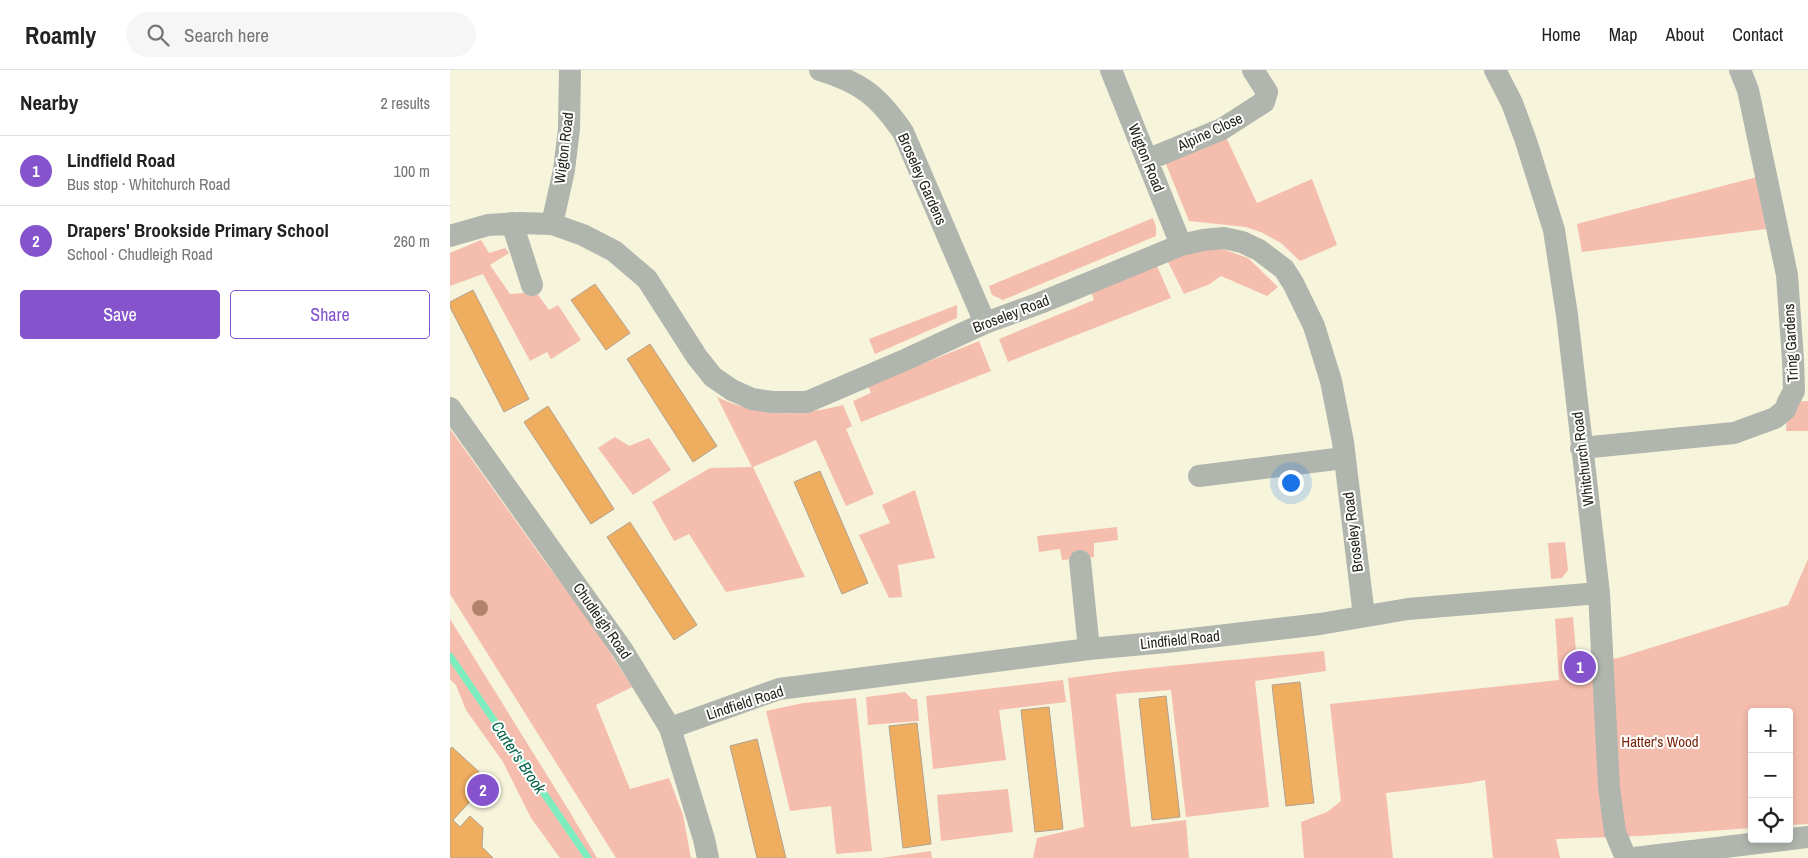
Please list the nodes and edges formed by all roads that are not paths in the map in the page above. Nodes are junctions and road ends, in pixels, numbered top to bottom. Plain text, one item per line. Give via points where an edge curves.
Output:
1 (570, 70) edge
2 (820, 70) edge
3 (1111, 70) edge
4 (1253, 70) edge
5 (1494, 70) edge
6 (1740, 70) edge
7 (1147, 160) junction
8 (512, 223) junction
9 (552, 224) junction
10 (450, 236) edge
11 (1181, 245) junction
12 (532, 285) dead end
13 (985, 323) junction
14 (450, 408) edge
15 (1581, 448) junction
16 (1344, 458) junction
17 (1199, 476) dead end
18 (1080, 561) dead end
19 (1599, 593) junction
20 (1364, 616) junction
21 (1089, 649) junction
22 (670, 728) junction
23 (1808, 837) edge
24 (708, 858) edge
25 (1626, 858) edge
26 (1634, 858) edge

1 - 9 street, Wigton Road via 569,129
2 - 13 street, Broseley Gardens via 843,77 868,92 886,108 903,132
3 - 7 street, Wigton Road
4 - 7 street, Alpine Close via 1267,92 1264,102 1222,129
5 - 15 street, Whitchurch Road via 1512,103 1554,230
6 - 15 street, Tring Gardens via 1748,90 1787,275 1794,390 1785,410 1775,418 1734,433
7 - 11 street, Wigton Road
8 - 9 street, Broseley Road
8 - 10 street, Broseley Road via 488,225
8 - 12 street
9 - 13 street, Broseley Road via 583,235 621,256 647,279 713,377 752,399 808,402
11 - 13 street, Broseley Road
11 - 16 street, Broseley Road via 1224,238 1242,242 1284,269 1314,326 1328,372
14 - 22 street, Chudleigh Road via 623,651
15 - 19 street, Whitchurch Road
16 - 17 street
16 - 20 street, Broseley Road
18 - 21 street
19 - 20 street, Lindfield Road via 1408,609
19 - 25 street, Whitchurch Road via 1609,787 1615,832
20 - 21 street, Lindfield Road via 1320,624
21 - 22 street, Lindfield Road via 780,689
22 - 24 street, Chudleigh Road
23 - 26 street

